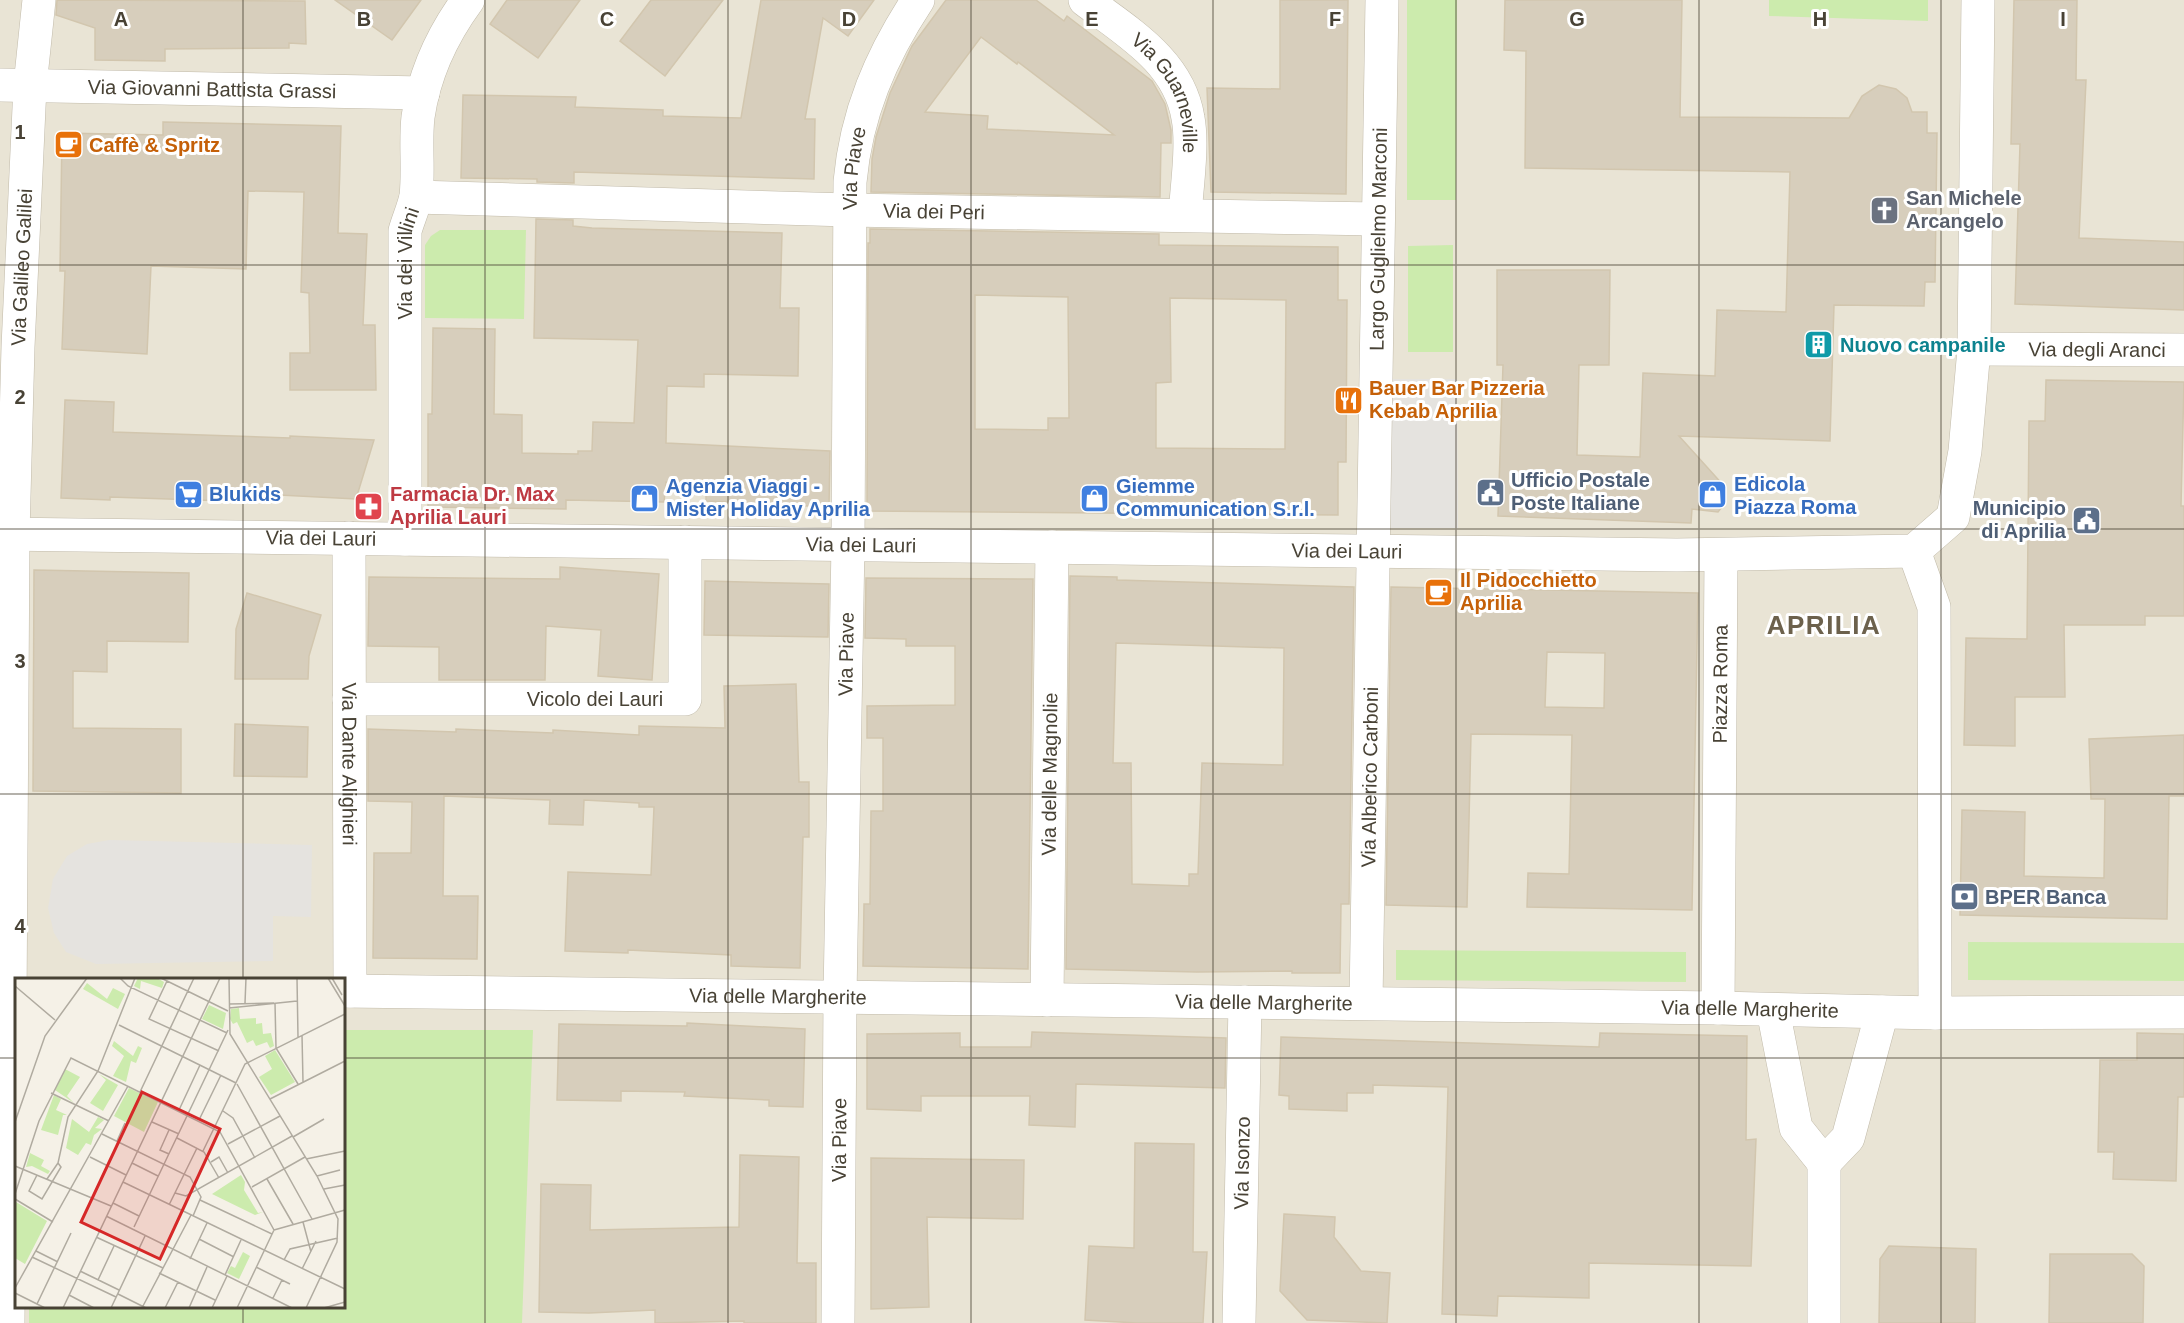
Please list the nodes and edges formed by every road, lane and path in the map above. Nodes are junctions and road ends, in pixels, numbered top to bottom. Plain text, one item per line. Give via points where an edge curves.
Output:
1 (39, 0) edge
2 (468, 0) edge
3 (918, 0) edge
4 (1085, 0) edge
5 (1382, 0) edge
6 (1978, 0) edge
7 (15, 85) edge
8 (423, 93) junction
9 (416, 197) junction
10 (848, 210) junction
11 (1185, 214) junction
12 (1378, 219) junction
13 (9, 347) edge
14 (1974, 349) junction
15 (2184, 350) edge
16 (7, 534) edge
17 (349, 538) junction
18 (405, 539) junction
19 (685, 542) junction
20 (848, 544) junction
21 (1052, 547) junction
22 (1374, 551) junction
23 (1914, 551) junction
24 (1721, 555) junction
25 (6, 686) edge
26 (349, 699) junction
27 (9, 987) edge
28 (347, 991) edge
29 (840, 997) junction
30 (1047, 1000) junction
31 (1245, 1002) junction
32 (1366, 1003) junction
33 (1718, 1008) junction
34 (1773, 1010) junction
35 (1882, 1012) junction
36 (2184, 1012) edge
37 (1935, 1013) junction
38 (1824, 1163) junction
39 (8, 1323) edge
40 (838, 1323) edge
41 (1239, 1323) edge
42 (1824, 1323) edge

1 - 7 street, Via Galileo Galilei
2 - 8 street, Via dei Villini via 448,31
3 - 10 street, Via Piave via 880,65 864,105 852,157
4 - 11 street, Via Guarneville via 1153,52 1178,87 1189,127
5 - 12 street, Largo Guglielmo Marconi
6 - 14 street
7 - 8 street, Via Giovanni Battista Grassi
7 - 13 street, Via Galileo Galilei
8 - 9 street, Via dei Villini via 416,143
9 - 10 street, Via dei Peri
9 - 18 street, Via dei Villini via 405,231
10 - 11 street, Via dei Peri
10 - 20 street, Via Piave
11 - 12 street, Via dei Peri
12 - 22 street, Largo Guglielmo Marconi
13 - 16 street, Via Galileo Galilei
14 - 15 street, Via degli Aranci
14 - 23 street via 1965,451 1953,518
16 - 17 street, Via dei Lauri
16 - 25 street, Via Galileo Galilei
17 - 18 street, Via dei Lauri
17 - 26 street, Via Dante Alighieri
18 - 19 street, Via dei Lauri
19 - 20 street, Via dei Lauri
19 - 26 street, Vicolo dei Lauri via 685,699
20 - 21 street, Via dei Lauri
20 - 29 street, Via Piave
21 - 22 street, Via dei Lauri
21 - 30 street, Via delle Magnolie
22 - 24 street, Via dei Lauri
22 - 32 street, Via Alberico Carboni
23 - 24 street
23 - 37 street via 1934,607
24 - 33 street, Piazza Roma
25 - 27 street, Via Galileo Galilei
26 - 28 street, Via Dante Alighieri
27 - 39 street, Via Galileo Galilei
28 - 29 street, Via delle Margherite
29 - 30 street, Via delle Margherite
29 - 40 street, Via Piave
30 - 31 street, Via delle Margherite
31 - 32 street, Via delle Margherite
31 - 41 street, Via Isonzo
32 - 33 street, Via delle Margherite
33 - 34 street, Via delle Margherite
34 - 35 street, Via delle Margherite
34 - 38 street via 1796,1128
35 - 37 street, Via delle Margherite
35 - 38 street via 1848,1138
36 - 37 street, Via delle Margherite
38 - 42 street

